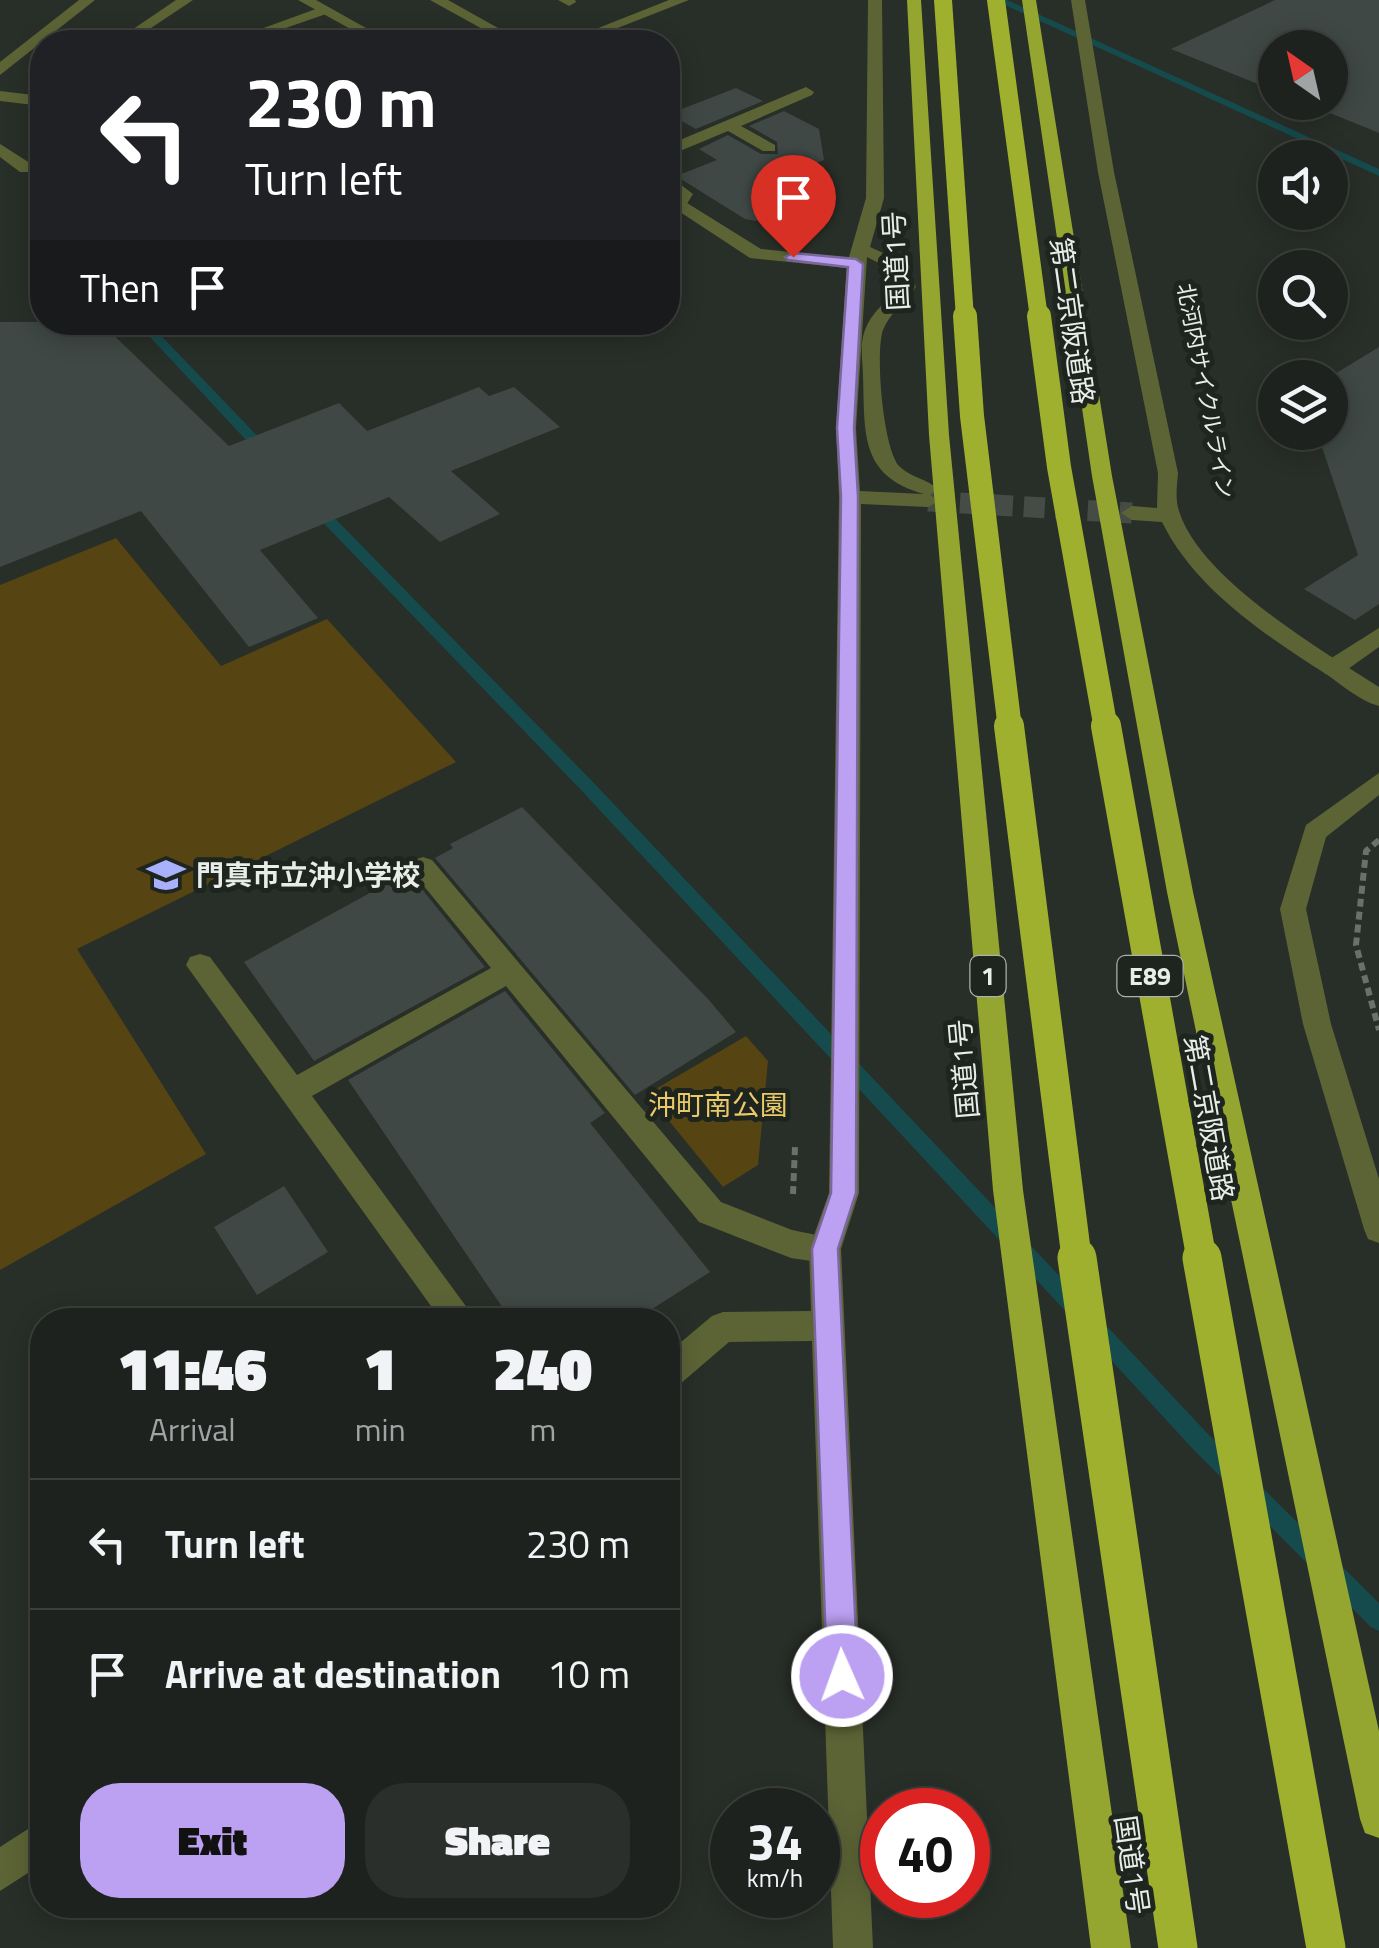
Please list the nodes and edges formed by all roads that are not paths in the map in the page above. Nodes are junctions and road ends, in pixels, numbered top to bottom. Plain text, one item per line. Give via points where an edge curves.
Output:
1 (88, 0) edge
2 (186, 0) edge
3 (305, 0) edge
4 (436, 0) edge
5 (682, 0) edge
6 (875, 0) edge
7 (914, 0) edge
8 (943, 0) edge
9 (996, 0) edge
10 (1029, 0) edge
11 (1078, 0) edge
12 (324, 10) junction
13 (491, 28) dead end
14 (50, 30) edge
15 (140, 30) edge
16 (266, 30) edge
17 (362, 30) edge
18 (602, 30) edge
19 (0, 45) edge
20 (30, 45) edge
21 (20, 53) junction
22 (1, 69) edge
23 (806, 92) dead end
24 (0, 96) edge
25 (30, 100) edge
26 (728, 125) junction
27 (680, 146) edge
28 (0, 148) edge
29 (769, 148) dead end
30 (30, 168) edge
31 (680, 208) edge
32 (858, 257) junction
33 (850, 497) junction
34 (1132, 508) tunnel mouth
35 (1168, 511) junction
36 (1379, 636) edge
37 (1333, 668) junction
38 (1379, 698) edge
39 (1379, 782) edge
40 (423, 867) dead end
41 (200, 965) dead end
42 (510, 971) junction
43 (293, 1092) junction
44 (1379, 1229) edge
45 (825, 1249) junction
46 (451, 1308) edge
47 (830, 1326) junction
48 (680, 1363) edge
49 (1379, 1819) edge
50 (30, 1849) edge
51 (0, 1871) edge
52 (853, 1948) edge
53 (1111, 1948) edge
54 (1178, 1948) edge
55 (1326, 1948) edge

1 - 14 street
2 - 15 street
3 - 12 street
4 - 13 street
5 - 18 street
6 - 32 street via 874,198
7 - 53 highway, 国道1号 / 1 via 939,435 1008,1190
8 - 54 highway, bridge via 972,416 1056,1108
9 - 55 highway, 第二京阪道路 / E89, bridge via 1059,467
10 - 49 highway via 1102,476 1180,892
11 - 35 street via 1168,474
12 - 16 street
12 - 17 street
19 - 21 street
20 - 21 street
21 - 22 street
23 - 26 street
24 - 25 street
26 - 27 street
26 - 29 street
28 - 30 street
31 - 32 street via 756,254
32 - 33 street via 846,428
32 - 33 street via 888,258 906,277 907,287 872,334 874,436 879,456 928,495
33 - 45 street via 844,1193
34 - 35 street
35 - 37 street via 1193,553 1249,609
36 - 37 street
37 - 38 street
39 - 44 street via 1315,832 1292,908 1317,1024
40 - 42 street
41 - 43 street
42 - 43 street
42 - 45 street via 710,1212 790,1244
43 - 46 street
45 - 47 street
47 - 48 street via 723,1327
47 - 52 street
50 - 51 street

